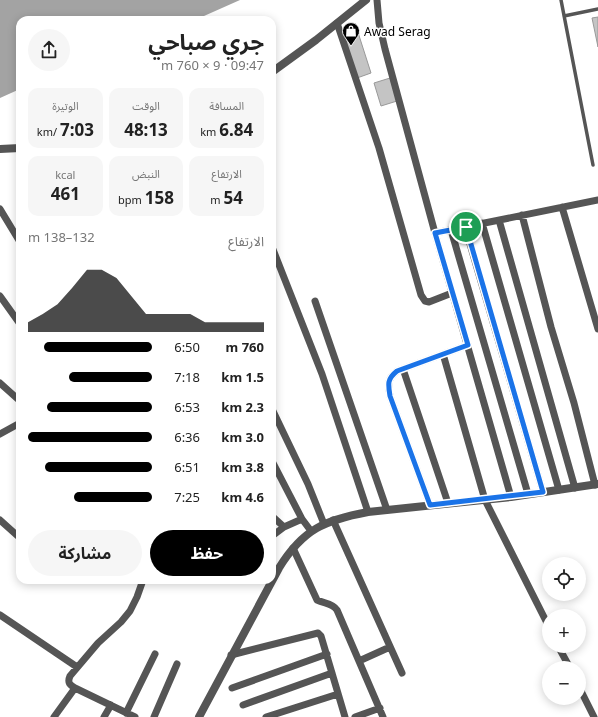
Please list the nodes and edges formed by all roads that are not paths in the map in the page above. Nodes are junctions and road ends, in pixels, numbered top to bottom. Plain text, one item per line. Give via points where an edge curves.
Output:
1 (366, 0) edge
2 (377, 0) edge
3 (561, 0) edge
4 (598, 9) edge
5 (564, 16) junction
6 (337, 23) junction
7 (276, 69) edge
8 (16, 148) edge
9 (0, 149) edge
10 (593, 166) dead end
11 (598, 200) edge
12 (562, 207) junction
13 (0, 209) edge
14 (522, 215) junction
15 (499, 220) junction
16 (482, 223) junction
17 (466, 227) junction
18 (451, 230) junction
19 (435, 233) junction
20 (16, 235) edge
21 (276, 257) edge
22 (452, 293) junction
23 (0, 296) edge
24 (315, 301) dead end
25 (16, 318) edge
26 (598, 329) edge
27 (468, 345) junction
28 (443, 354) junction
29 (403, 369) junction
30 (0, 383) edge
31 (16, 397) edge
32 (276, 418) edge
33 (16, 425) edge
34 (0, 434) edge
35 (276, 469) edge
36 (596, 484) edge
37 (575, 488) junction
38 (559, 490) junction
39 (543, 492) junction
40 (528, 494) junction
41 (511, 497) junction
42 (485, 500) junction
43 (448, 503) junction
44 (430, 505) junction
45 (387, 510) junction
46 (368, 512) junction
47 (302, 519) junction
48 (0, 520) edge
49 (276, 520) edge
50 (333, 520) junction
51 (324, 524) junction
52 (284, 527) junction
53 (311, 531) junction
54 (276, 533) edge
55 (16, 534) edge
56 (293, 548) junction
57 (276, 573) edge
58 (142, 584) edge
59 (270, 584) edge
60 (542, 613) edge
61 (0, 615) edge
62 (390, 647) junction
63 (155, 654) dead end
64 (326, 654) junction
65 (231, 655) junction
66 (359, 661) junction
67 (177, 664) dead end
68 (77, 667) junction
69 (402, 673) dead end
70 (332, 674) junction
71 (75, 688) junction
72 (232, 688) dead end
73 (338, 694) junction
74 (586, 701) edge
75 (111, 705) junction
76 (244, 705) dead end
77 (380, 708) junction
78 (126, 713) junction
79 (54, 717) edge
80 (104, 717) edge
81 (135, 717) edge
82 (154, 717) edge
83 (199, 717) edge
84 (266, 717) edge
85 (345, 717) edge
86 (355, 717) edge
87 (383, 717) edge
88 (594, 717) edge

1 - 6 street
2 - 19 street via 379,29
3 - 5 lane
4 - 5 lane
5 - 10 lane
6 - 7 street
6 - 22 street via 379,148 422,295 425,301 429,302
8 - 9 street
11 - 12 street
12 - 14 street
12 - 26 street
13 - 20 street
14 - 15 street
14 - 36 street
15 - 16 street
15 - 37 street
16 - 17 street
16 - 38 street
17 - 18 street
17 - 39 street
18 - 19 street
18 - 40 street
19 - 22 street
21 - 46 street via 322,374
22 - 27 street
23 - 25 street
24 - 45 street
27 - 28 street
27 - 41 street
28 - 29 street
28 - 42 street
29 - 43 street
29 - 44 street via 391,375 390,396
30 - 31 street
32 - 51 street
33 - 34 street
35 - 47 street
36 - 37 street
37 - 38 street
38 - 39 street
39 - 40 street
40 - 41 street
41 - 42 street
42 - 43 street
42 - 60 street
43 - 44 street
44 - 45 street
45 - 46 street
46 - 50 street
47 - 52 street
47 - 53 street
48 - 55 street
49 - 52 street
50 - 51 street
50 - 62 street
51 - 53 street
52 - 54 street
53 - 56 street
56 - 57 street
56 - 66 street via 317,600 331,604 337,610
58 - 68 street via 130,611
59 - 65 street
61 - 68 street
62 - 66 street
62 - 69 street
63 - 78 street
64 - 65 street via 321,636 316,633
64 - 70 street
64 - 72 street
65 - 83 street
66 - 77 street
67 - 82 street
68 - 71 street via 68,680
70 - 73 street
70 - 76 street
71 - 75 street
71 - 79 street
73 - 84 street
73 - 85 street
74 - 88 street
75 - 78 street
75 - 80 street
77 - 86 street
77 - 87 street
78 - 81 street

